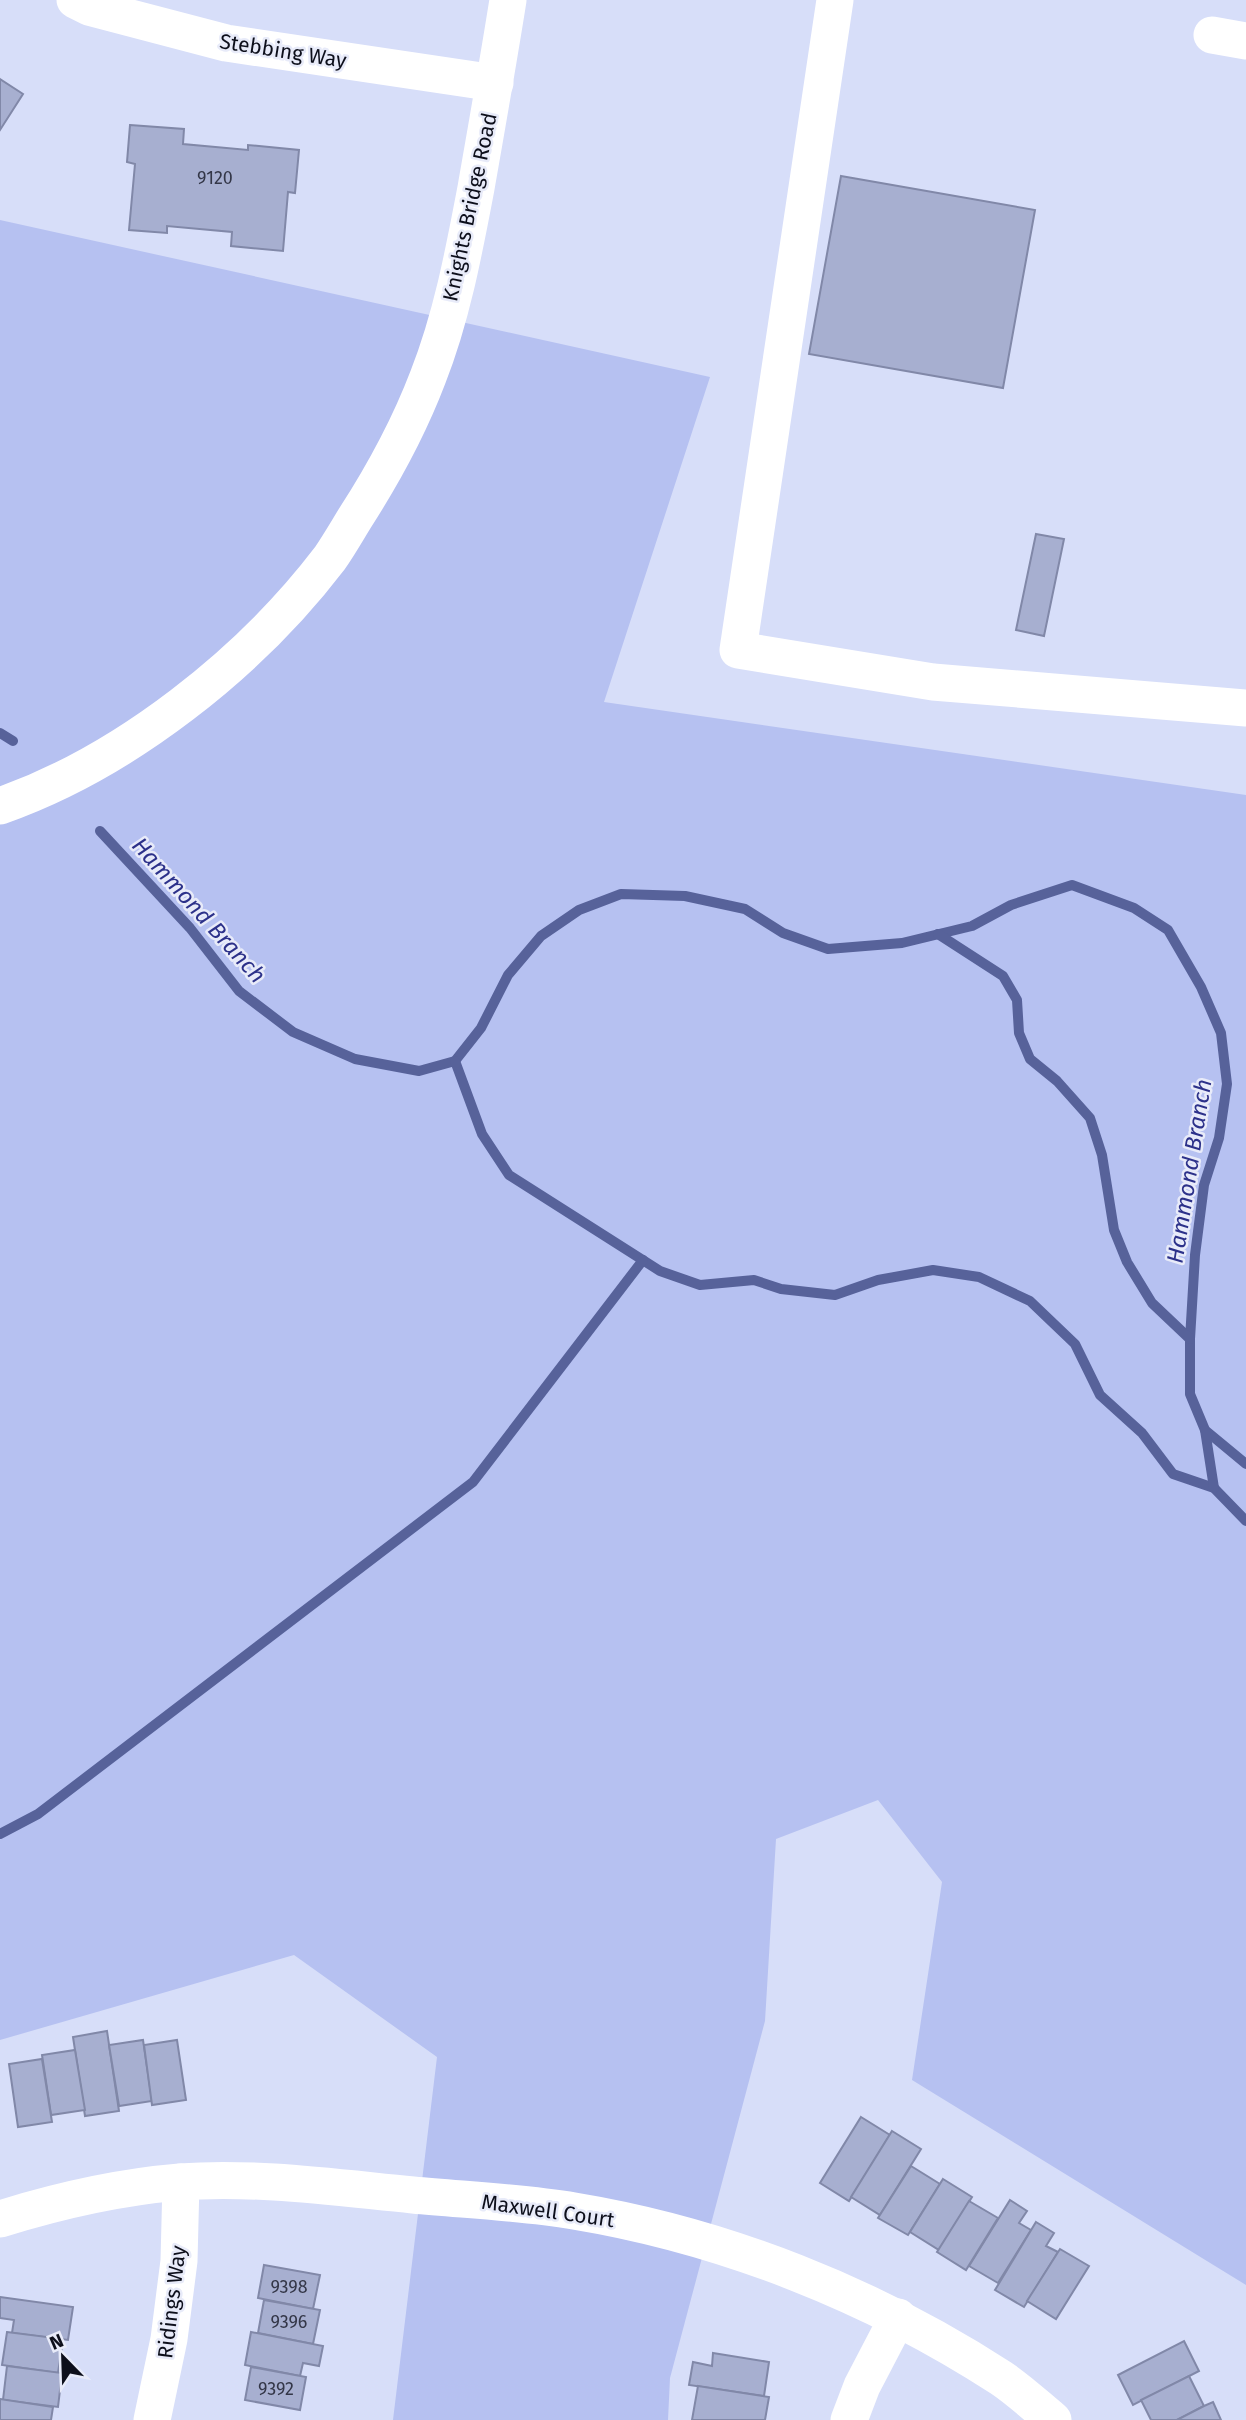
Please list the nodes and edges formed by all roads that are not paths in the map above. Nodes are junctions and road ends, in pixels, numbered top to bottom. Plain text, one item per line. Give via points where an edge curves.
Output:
1 (75, 0) edge
2 (508, 0) edge
3 (835, 0) edge
4 (495, 83) junction
5 (1246, 708) edge
6 (0, 806) edge
7 (181, 2182) junction
8 (0, 2219) edge
9 (898, 2318) junction
10 (152, 2420) edge
11 (849, 2420) edge
12 (1053, 2420) edge

1 - 4 street, Stebbing Way via 226,44
2 - 4 street, Knights Bridge Road
3 - 5 street via 738,650 933,682
4 - 6 street, Knights Bridge Road via 460,270 429,377 386,470 330,557 267,630 154,725 101,759
7 - 8 street, Maxwell Court via 114,2191
7 - 9 street, Maxwell Court via 268,2182 572,2210 676,2232 779,2266
7 - 10 street, Ridings Way via 179,2260
9 - 11 street
9 - 12 street, Maxwell Court via 1003,2379

